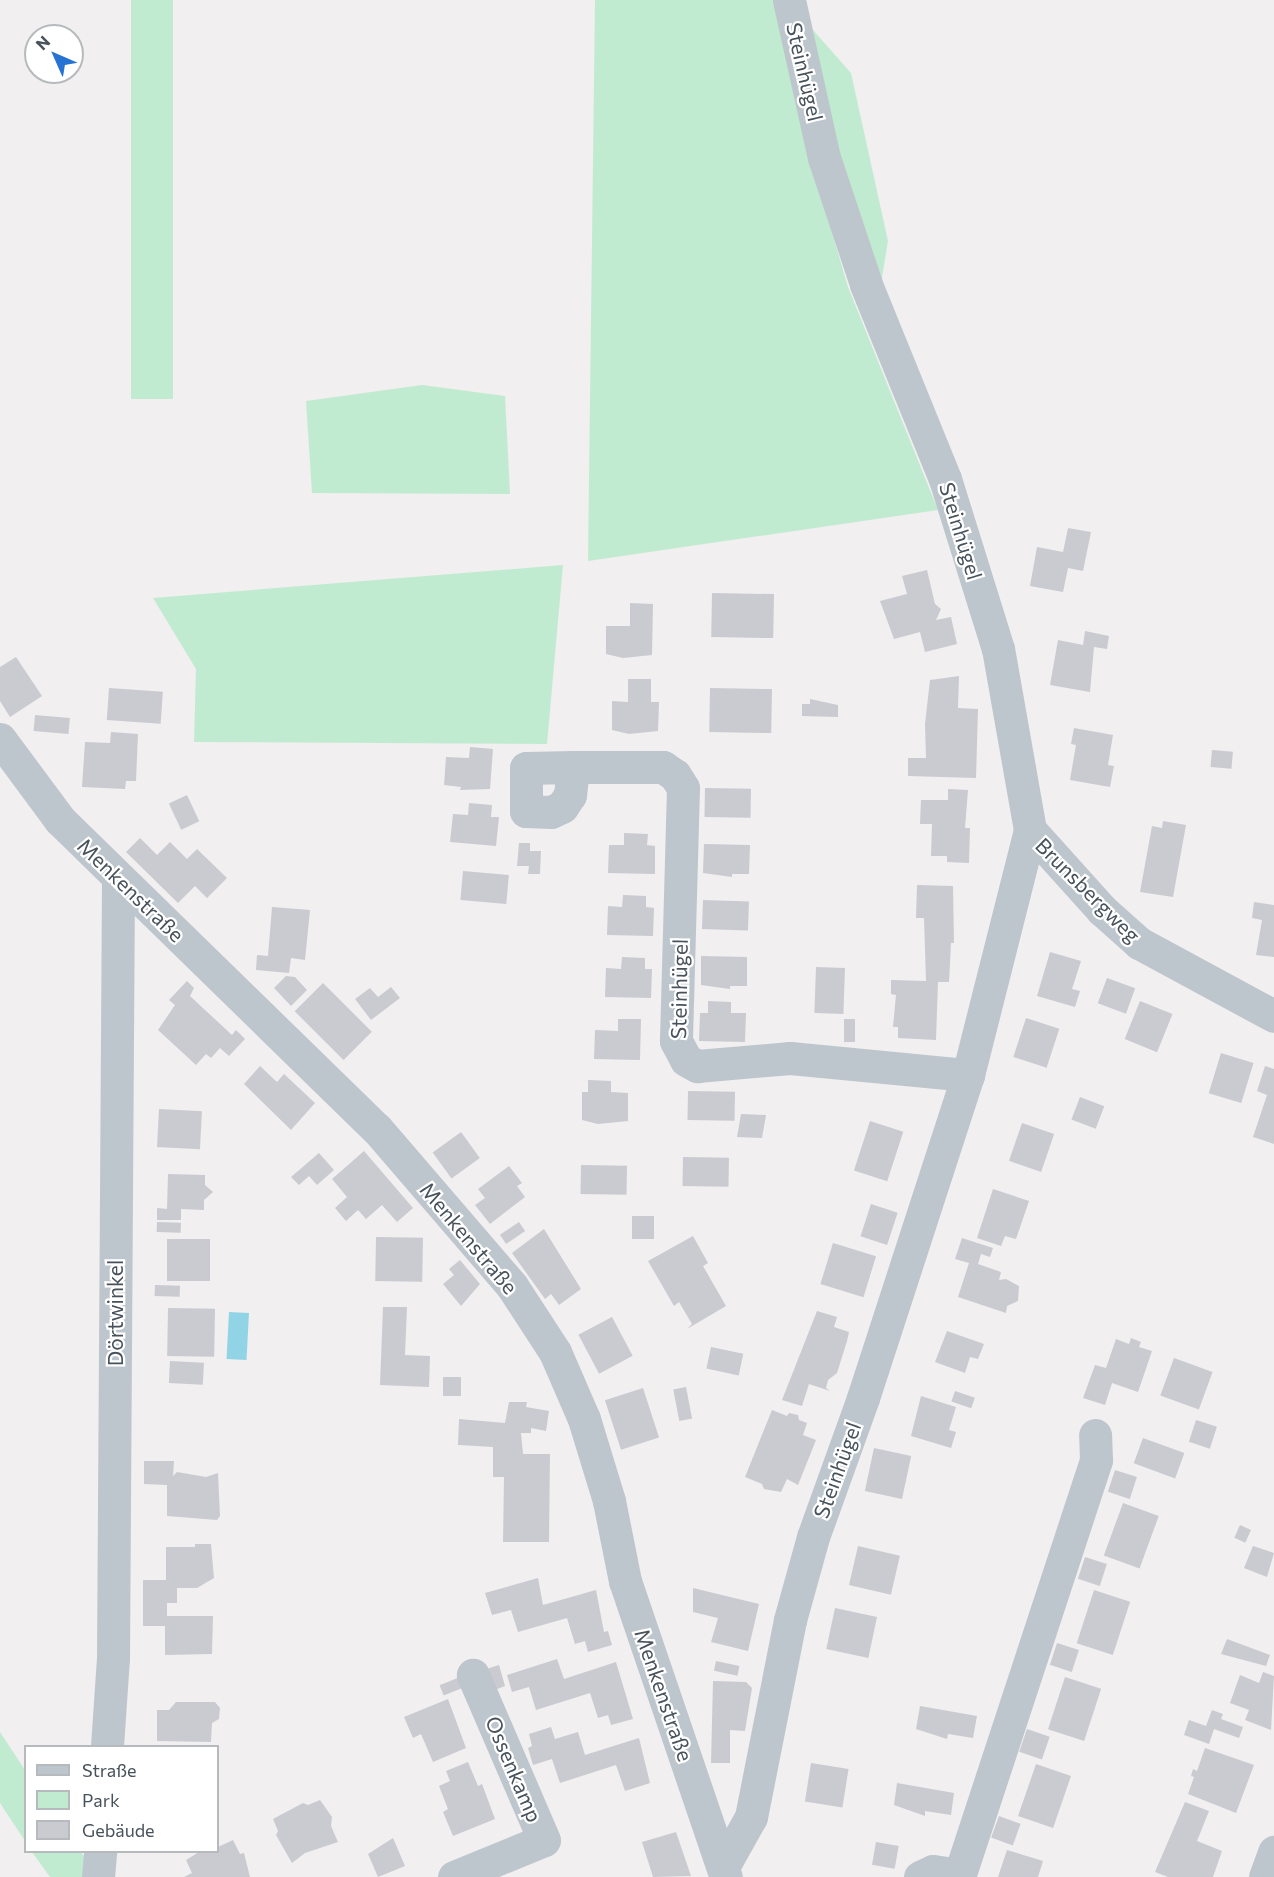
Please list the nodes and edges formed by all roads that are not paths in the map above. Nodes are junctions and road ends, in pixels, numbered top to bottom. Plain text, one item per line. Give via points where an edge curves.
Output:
1 (789, 0) edge
2 (0, 739) edge
3 (573, 767) dead end
4 (1030, 830) junction
5 (118, 879) junction
6 (1274, 1016) edge
7 (968, 1075) junction
8 (1095, 1434) dead end
9 (473, 1675) dead end
10 (107, 1745) edge
11 (1274, 1852) edge
12 (724, 1872) edge
13 (959, 1876) edge
14 (454, 1877) edge
15 (920, 1877) edge
16 (1265, 1877) edge

1 - 4 street, Steinhügel via 824,158 866,284 945,479 998,649
2 - 5 street, Menkenstraße via 51,810
3 - 7 street, Steinhügel via 663,767 684,788 676,1041 686,1060 697,1066 790,1058
4 - 6 street, Brunsbergweg via 1102,910 1139,943
4 - 7 street, Steinhügel
5 - 10 street, Dörtwinkel via 113,1658
5 - 12 street, Menkenstraße via 377,1129 512,1286 555,1352 584,1419 609,1501 625,1581
7 - 12 street, Steinhügel via 863,1398 813,1537 790,1620 751,1817
8 - 13 street via 1096,1460
9 - 14 street, Ossenkamp via 544,1840
11 - 16 street
13 - 15 street via 933,1871

